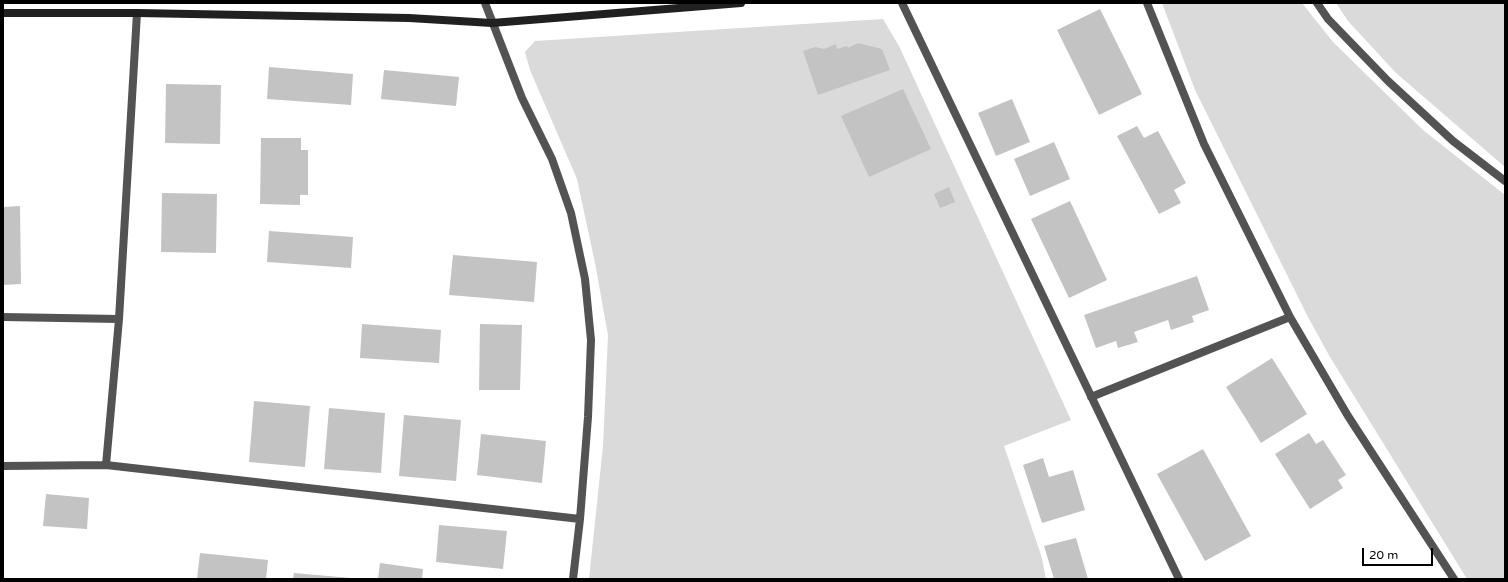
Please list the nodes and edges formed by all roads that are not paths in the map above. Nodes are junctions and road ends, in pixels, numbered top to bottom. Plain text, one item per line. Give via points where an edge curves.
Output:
1 (485, 3) edge
2 (741, 3) edge
3 (902, 3) edge
4 (1147, 3) edge
5 (1317, 3) edge
6 (3, 13) edge
7 (138, 13) junction
8 (492, 23) junction
9 (1505, 181) edge
10 (3, 317) edge
11 (1290, 317) junction
12 (119, 319) junction
13 (1091, 396) junction
14 (106, 465) junction
15 (3, 466) edge
16 (580, 519) junction
17 (573, 579) edge
18 (1179, 579) edge
19 (1454, 579) edge

1 - 8 street
2 - 8 street
3 - 13 street
4 - 11 street via 1204,144
5 - 9 street via 1328,19 1388,81 1453,140
6 - 7 street
7 - 8 street via 409,18
7 - 12 street
8 - 16 street via 522,98 552,159 571,213 585,279 592,340
10 - 12 street
11 - 13 street
11 - 19 street via 1348,416
12 - 14 street
13 - 18 street
14 - 15 street
14 - 16 street
16 - 17 street

